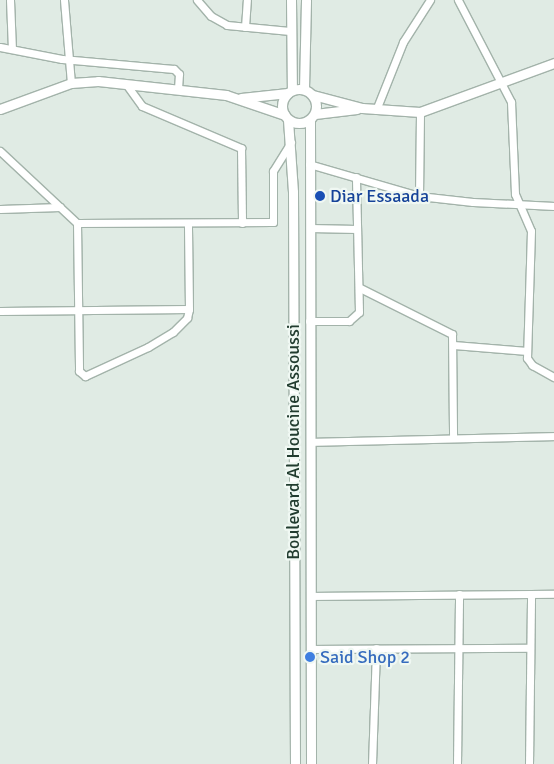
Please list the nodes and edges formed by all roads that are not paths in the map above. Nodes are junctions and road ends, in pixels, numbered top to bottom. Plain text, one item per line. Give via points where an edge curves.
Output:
1 (10, 0) edge
2 (64, 0) edge
3 (197, 0) edge
4 (247, 0) edge
5 (291, 0) edge
6 (306, 0) edge
7 (430, 0) edge
8 (458, 0) edge
9 (245, 27) junction
10 (290, 31) junction
11 (0, 47) edge
12 (12, 49) junction
13 (69, 59) junction
14 (554, 63) edge
15 (503, 82) junction
16 (71, 83) junction
17 (126, 84) junction
18 (178, 87) junction
19 (304, 89) junction
20 (290, 91) junction
21 (313, 95) junction
22 (241, 98) junction
23 (362, 108) junction
24 (0, 109) edge
25 (376, 110) junction
26 (420, 112) junction
27 (312, 117) junction
28 (287, 118) junction
29 (291, 141) junction
30 (0, 151) edge
31 (309, 164) junction
32 (356, 177) junction
33 (419, 196) junction
34 (518, 205) junction
35 (554, 206) edge
36 (60, 207) junction
37 (0, 209) edge
38 (76, 223) junction
39 (188, 223) junction
40 (242, 223) junction
41 (310, 228) junction
42 (357, 228) junction
43 (360, 288) junction
44 (189, 309) junction
45 (0, 311) edge
46 (78, 311) junction
47 (309, 321) junction
48 (454, 344) junction
49 (527, 351) junction
50 (554, 376) edge
51 (554, 436) edge
52 (454, 438) junction
53 (310, 442) junction
54 (459, 594) junction
55 (531, 594) junction
56 (554, 594) edge
57 (311, 596) junction
58 (376, 648) junction
59 (458, 648) junction
60 (530, 648) junction
61 (311, 649) junction
62 (295, 764) edge
63 (312, 764) edge
64 (372, 764) edge
65 (457, 764) edge
66 (530, 764) edge

1 - 12 street
2 - 13 street
3 - 9 street via 216,20
4 - 9 street
5 - 10 street
6 - 19 street
7 - 25 street via 403,42
8 - 15 street
9 - 10 street
10 - 20 street
11 - 12 street
12 - 13 street
13 - 16 street
13 - 18 street via 174,68 179,74
14 - 15 street
15 - 26 street
15 - 34 street via 514,123
16 - 17 street
16 - 24 street
17 - 18 street
17 - 40 street via 142,106 241,148
18 - 22 street
19 - 20 street
19 - 21 street
20 - 22 street
20 - 28 street via 282,104
21 - 23 street
21 - 27 street via 317,105
22 - 28 street
23 - 25 street
23 - 27 street
25 - 26 street
26 - 33 street
27 - 28 street via 297,123
27 - 31 street, Boulevard Al Houcine Assoussi
28 - 29 street, Boulevard Al Houcine Assoussi
29 - 40 street via 273,171 273,222
29 - 62 street, Boulevard Al Houcine Assoussi
30 - 36 street
31 - 32 street
31 - 41 street, Boulevard Al Houcine Assoussi
32 - 33 street
32 - 42 street
33 - 34 street
34 - 35 street
34 - 49 street via 527,216 531,231
36 - 37 street
36 - 38 street
38 - 39 street
38 - 46 street
39 - 40 street
39 - 44 street
41 - 42 street
41 - 47 street, Boulevard Al Houcine Assoussi
42 - 43 street
43 - 47 street via 360,309 352,320
43 - 48 street via 449,331
44 - 46 street
44 - 46 street via 184,322 169,335 85,376 79,371
45 - 46 street
47 - 53 street, Boulevard Al Houcine Assoussi
48 - 49 street
48 - 52 street
49 - 50 street via 530,363
51 - 52 street
52 - 53 street
53 - 57 street, Boulevard Al Houcine Assoussi
54 - 55 street
54 - 57 street
54 - 59 street
55 - 56 street
55 - 60 street
57 - 61 street, Boulevard Al Houcine Assoussi
58 - 59 street
58 - 61 street
58 - 64 street
59 - 60 street
59 - 65 street
60 - 66 street
61 - 63 street, Boulevard Al Houcine Assoussi

